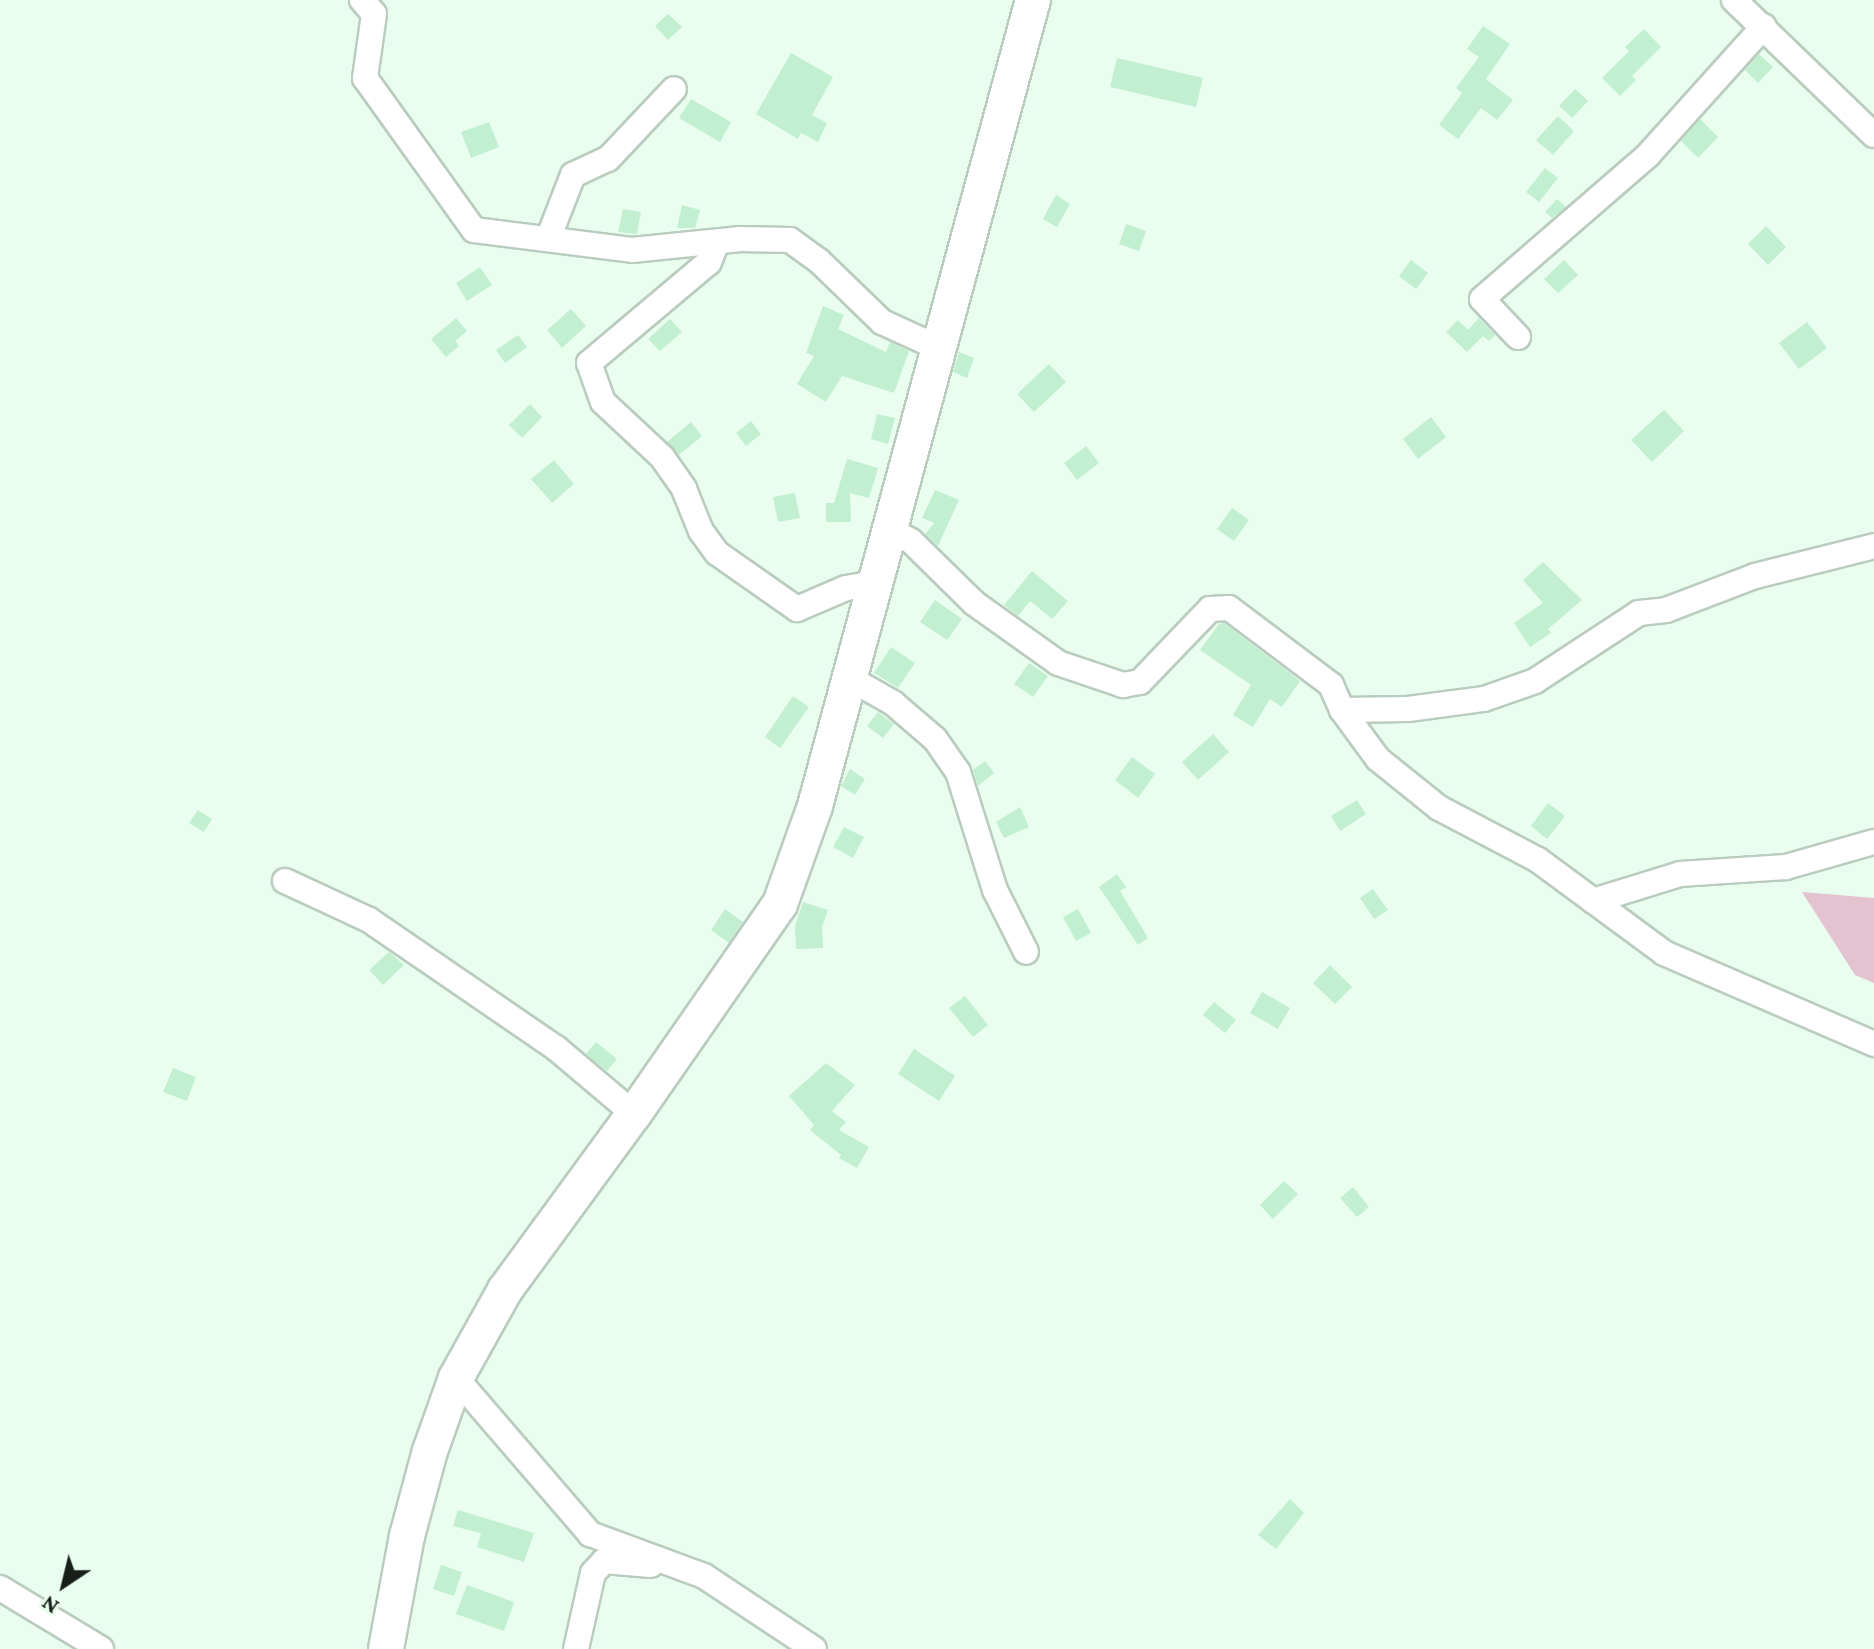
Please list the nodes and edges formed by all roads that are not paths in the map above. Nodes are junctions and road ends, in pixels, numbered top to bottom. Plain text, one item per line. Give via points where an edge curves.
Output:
1 (362, 0) edge
2 (1033, 0) edge
3 (1734, 0) edge
4 (1764, 26) junction
5 (674, 89) dead end
6 (1874, 135) edge
7 (548, 239) junction
8 (717, 242) junction
9 (1518, 337) dead end
10 (939, 348) junction
11 (889, 529) junction
12 (1874, 546) edge
13 (875, 583) junction
14 (849, 678) junction
15 (1342, 710) junction
16 (1874, 842) edge
17 (285, 881) dead end
18 (1593, 901) junction
19 (1026, 952) dead end
20 (1874, 1044) edge
21 (634, 1114) junction
22 (456, 1378) junction
23 (673, 1565) junction
24 (0, 1588) edge
25 (101, 1649) edge
26 (386, 1649) edge
27 (576, 1649) edge
28 (814, 1649) edge

1 - 7 street via 374,14 365,78 474,230
2 - 10 main road
3 - 4 street
4 - 6 street
4 - 9 street via 1648,155 1482,299
5 - 7 street via 608,159 573,175
7 - 8 street via 632,250
8 - 10 street via 790,240 882,322
8 - 13 street via 709,262 589,363 603,402 662,457 717,553 797,609 846,588
10 - 11 main road
11 - 13 main road
11 - 15 street via 911,541 974,603 1082,674 1123,685 1140,682 1210,609 1229,608 1331,685
12 - 15 street via 1755,576 1666,610 1639,613 1535,681 1484,699 1408,709
13 - 14 main road
14 - 19 street via 893,703 935,739 958,772 995,890
14 - 21 main road via 815,806 780,904
15 - 18 street via 1378,759 1439,808 1538,860
16 - 18 street via 1786,867 1680,874
17 - 21 street via 369,920 556,1048
18 - 20 street via 1664,953
21 - 22 main road via 505,1290
22 - 23 street via 590,1534
22 - 26 main road via 407,1536
23 - 27 street via 604,1561 593,1573
23 - 28 street via 704,1576
24 - 25 street

